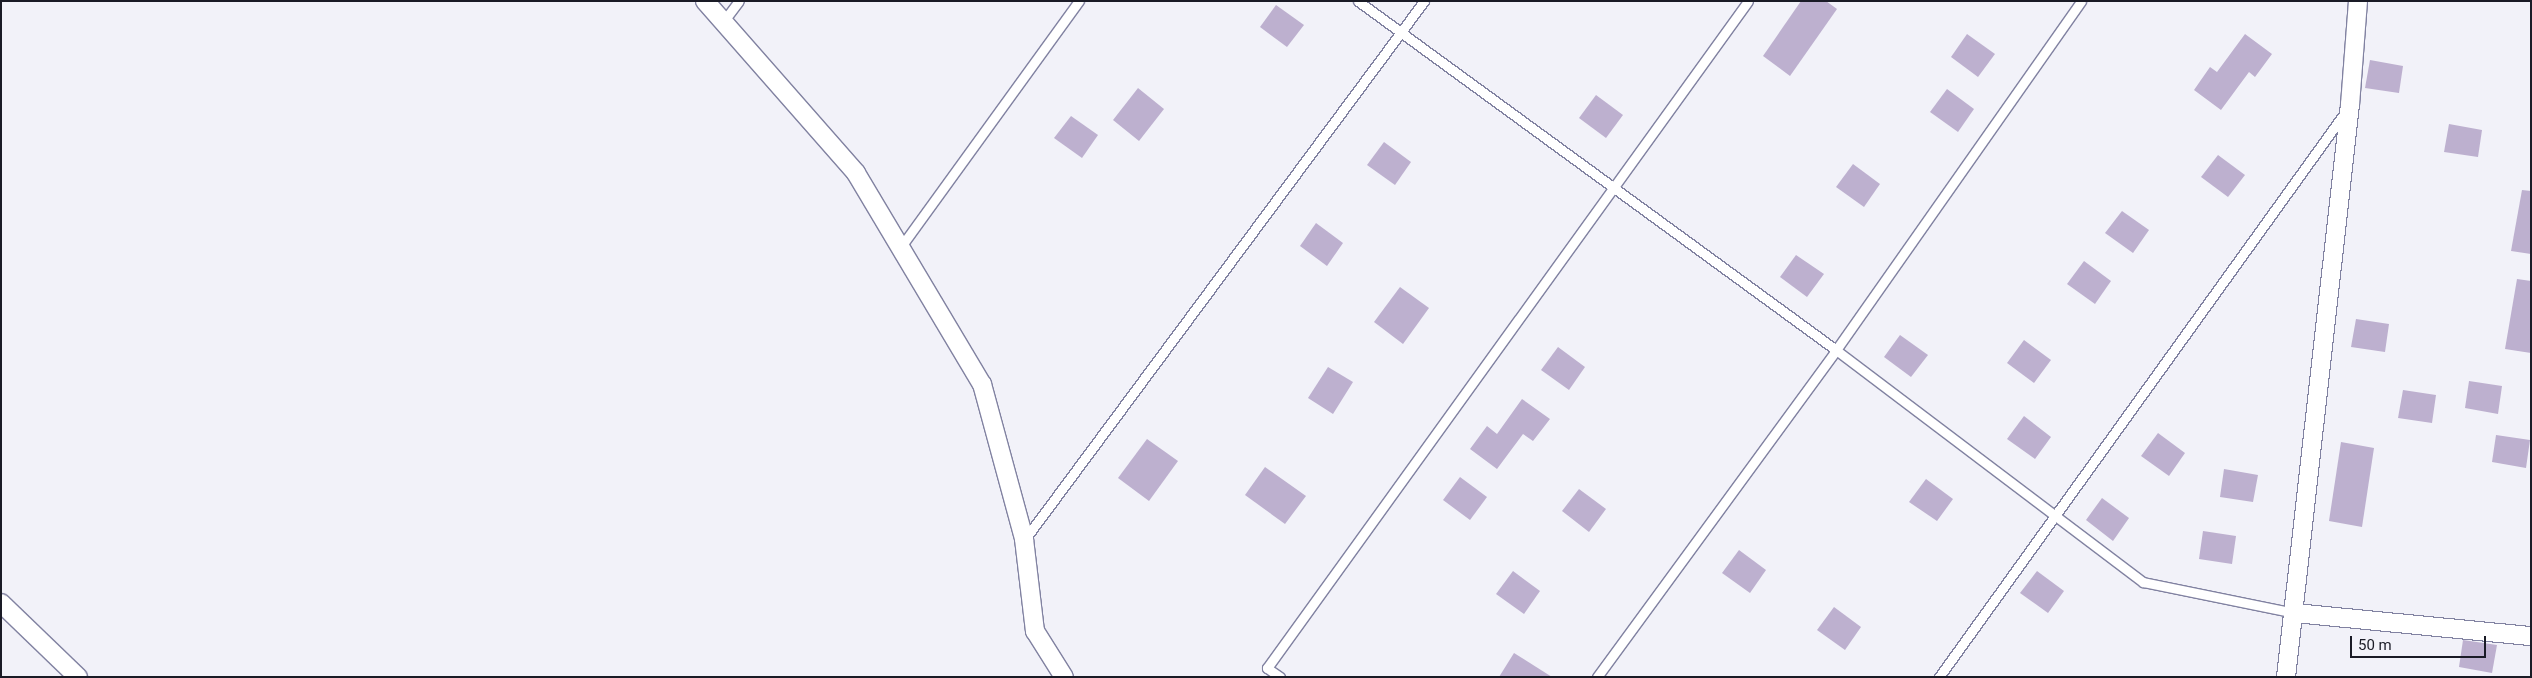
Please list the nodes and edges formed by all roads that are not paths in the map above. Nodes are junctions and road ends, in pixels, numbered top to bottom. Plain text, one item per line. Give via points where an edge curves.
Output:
1 (705, 1) edge
2 (739, 1) edge
3 (1079, 1) edge
4 (1358, 1) edge
5 (1424, 1) edge
6 (1748, 1) edge
7 (2081, 1) edge
8 (2358, 1) edge
9 (723, 22) junction
10 (1400, 34) junction
11 (2350, 105) junction
12 (1612, 190) junction
13 (898, 250) junction
14 (1836, 350) junction
15 (2055, 515) junction
16 (1024, 540) junction
17 (1, 603) edge
18 (2295, 613) junction
19 (2531, 636) edge
20 (78, 677) edge
21 (1064, 677) edge
22 (1280, 677) edge
23 (1597, 677) edge
24 (1939, 677) edge
25 (2286, 677) edge

1 - 9 street
2 - 9 lane
3 - 13 lane
4 - 10 lane
5 - 10 lane
6 - 12 lane
7 - 14 lane
8 - 11 street
9 - 13 street via 856,174
10 - 12 lane
10 - 16 lane
11 - 15 lane
11 - 18 street
12 - 14 lane
12 - 22 lane via 1267,668
13 - 16 street via 982,384
14 - 15 lane
14 - 23 lane
15 - 18 lane via 2143,582
15 - 24 lane
16 - 21 street via 1035,631
17 - 20 street
18 - 19 street
18 - 25 street

